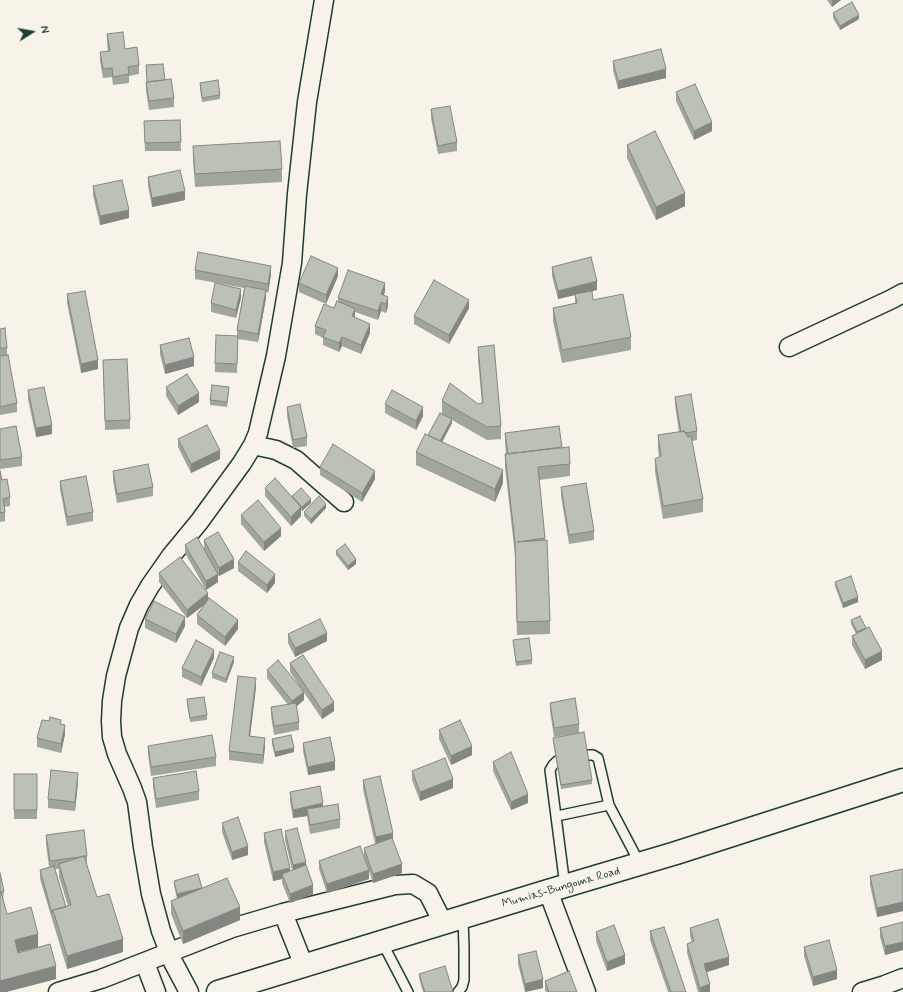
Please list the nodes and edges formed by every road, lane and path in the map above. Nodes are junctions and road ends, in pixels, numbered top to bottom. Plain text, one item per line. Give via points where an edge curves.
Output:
1 (324, 0) edge
2 (903, 293) edge
3 (789, 347) dead end
4 (253, 446) junction
5 (344, 502) dead end
6 (587, 755) edge
7 (557, 761) edge
8 (903, 780) edge
9 (609, 805) junction
10 (557, 816) junction
11 (640, 864) junction
12 (556, 888) junction
13 (283, 913) junction
14 (453, 920) junction
15 (382, 942) junction
16 (170, 953) junction
17 (145, 963) junction
18 (304, 966) junction
19 (903, 978) edge
20 (68, 991) edge
21 (156, 992) edge
22 (189, 992) edge
23 (218, 992) edge
24 (408, 992) edge
25 (458, 992) edge
26 (586, 992) edge
27 (862, 992) edge

1 - 4 street via 307,102 292,263 276,356
2 - 3 street
4 - 5 street via 276,450 296,460
4 - 16 street via 199,522 171,556 139,604 126,640 112,701 112,737 137,802 151,894
6 - 9 lane via 598,758
7 - 10 lane via 550,770
8 - 11 highway, Mumias-Bungoma Road
9 - 10 lane
9 - 11 lane
10 - 12 lane
11 - 12 highway, Mumias-Bungoma Road
12 - 14 highway, Mumias-Bungoma Road
12 - 26 street
13 - 14 street via 395,885 413,884 428,893
13 - 16 street via 232,928
13 - 18 street
14 - 15 highway, Mumias-Bungoma Road
14 - 25 lane via 464,948 464,980
15 - 18 highway, Mumias-Bungoma Road
15 - 24 lane
16 - 17 street
16 - 22 street
17 - 20 street
17 - 21 street
18 - 23 highway, Mumias-Bungoma Road
19 - 27 street

